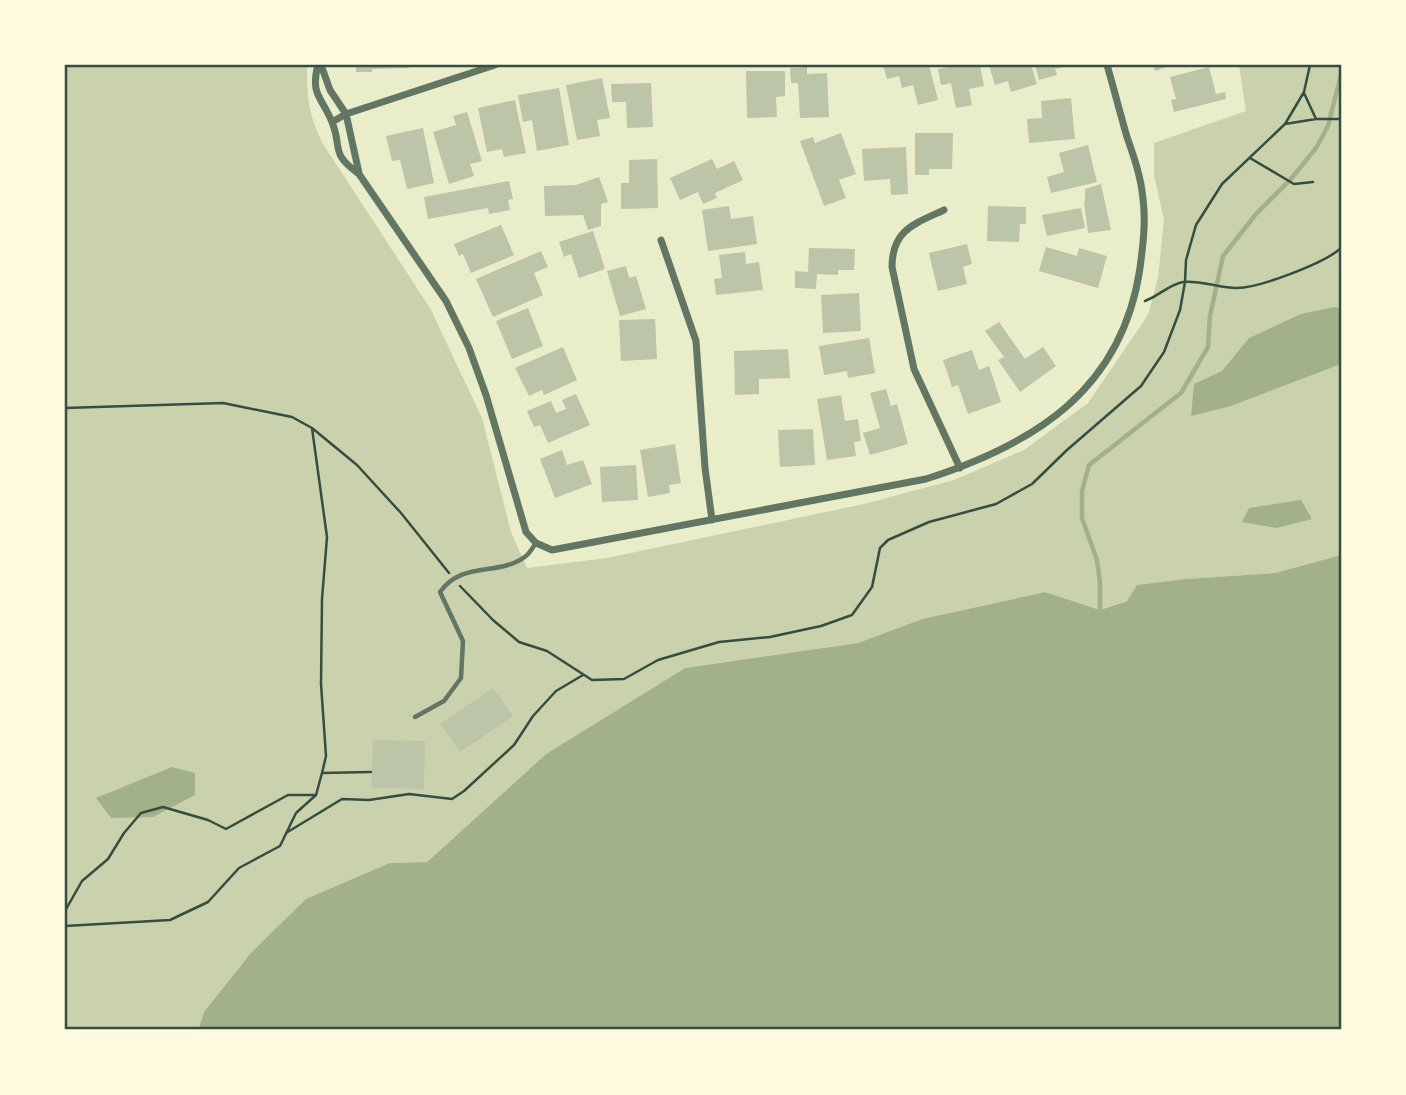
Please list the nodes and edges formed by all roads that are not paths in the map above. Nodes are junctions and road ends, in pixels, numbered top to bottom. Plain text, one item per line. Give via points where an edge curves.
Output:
1 (320, 65) edge
2 (495, 65) edge
3 (1107, 65) edge
4 (346, 114) junction
5 (332, 122) junction
6 (359, 174) junction
7 (944, 210) dead end
8 (661, 240) dead end
9 (960, 468) junction
10 (712, 520) junction
11 (536, 543) junction
12 (415, 717) dead end

1 - 4 street
1 - 5 street via 314,79
2 - 4 street
3 - 9 street via 1143,197 1143,250 1135,300 1109,358 1084,390 1032,433
4 - 5 street
4 - 6 street
5 - 6 street via 340,157
6 - 11 street via 446,301 469,348 523,527
7 - 9 street via 903,232 895,245 892,267 914,369
8 - 10 street via 696,341
9 - 10 street via 926,479
10 - 11 street via 556,549
11 - 12 lane via 527,556 453,578 440,593 464,641 461,678 444,701

